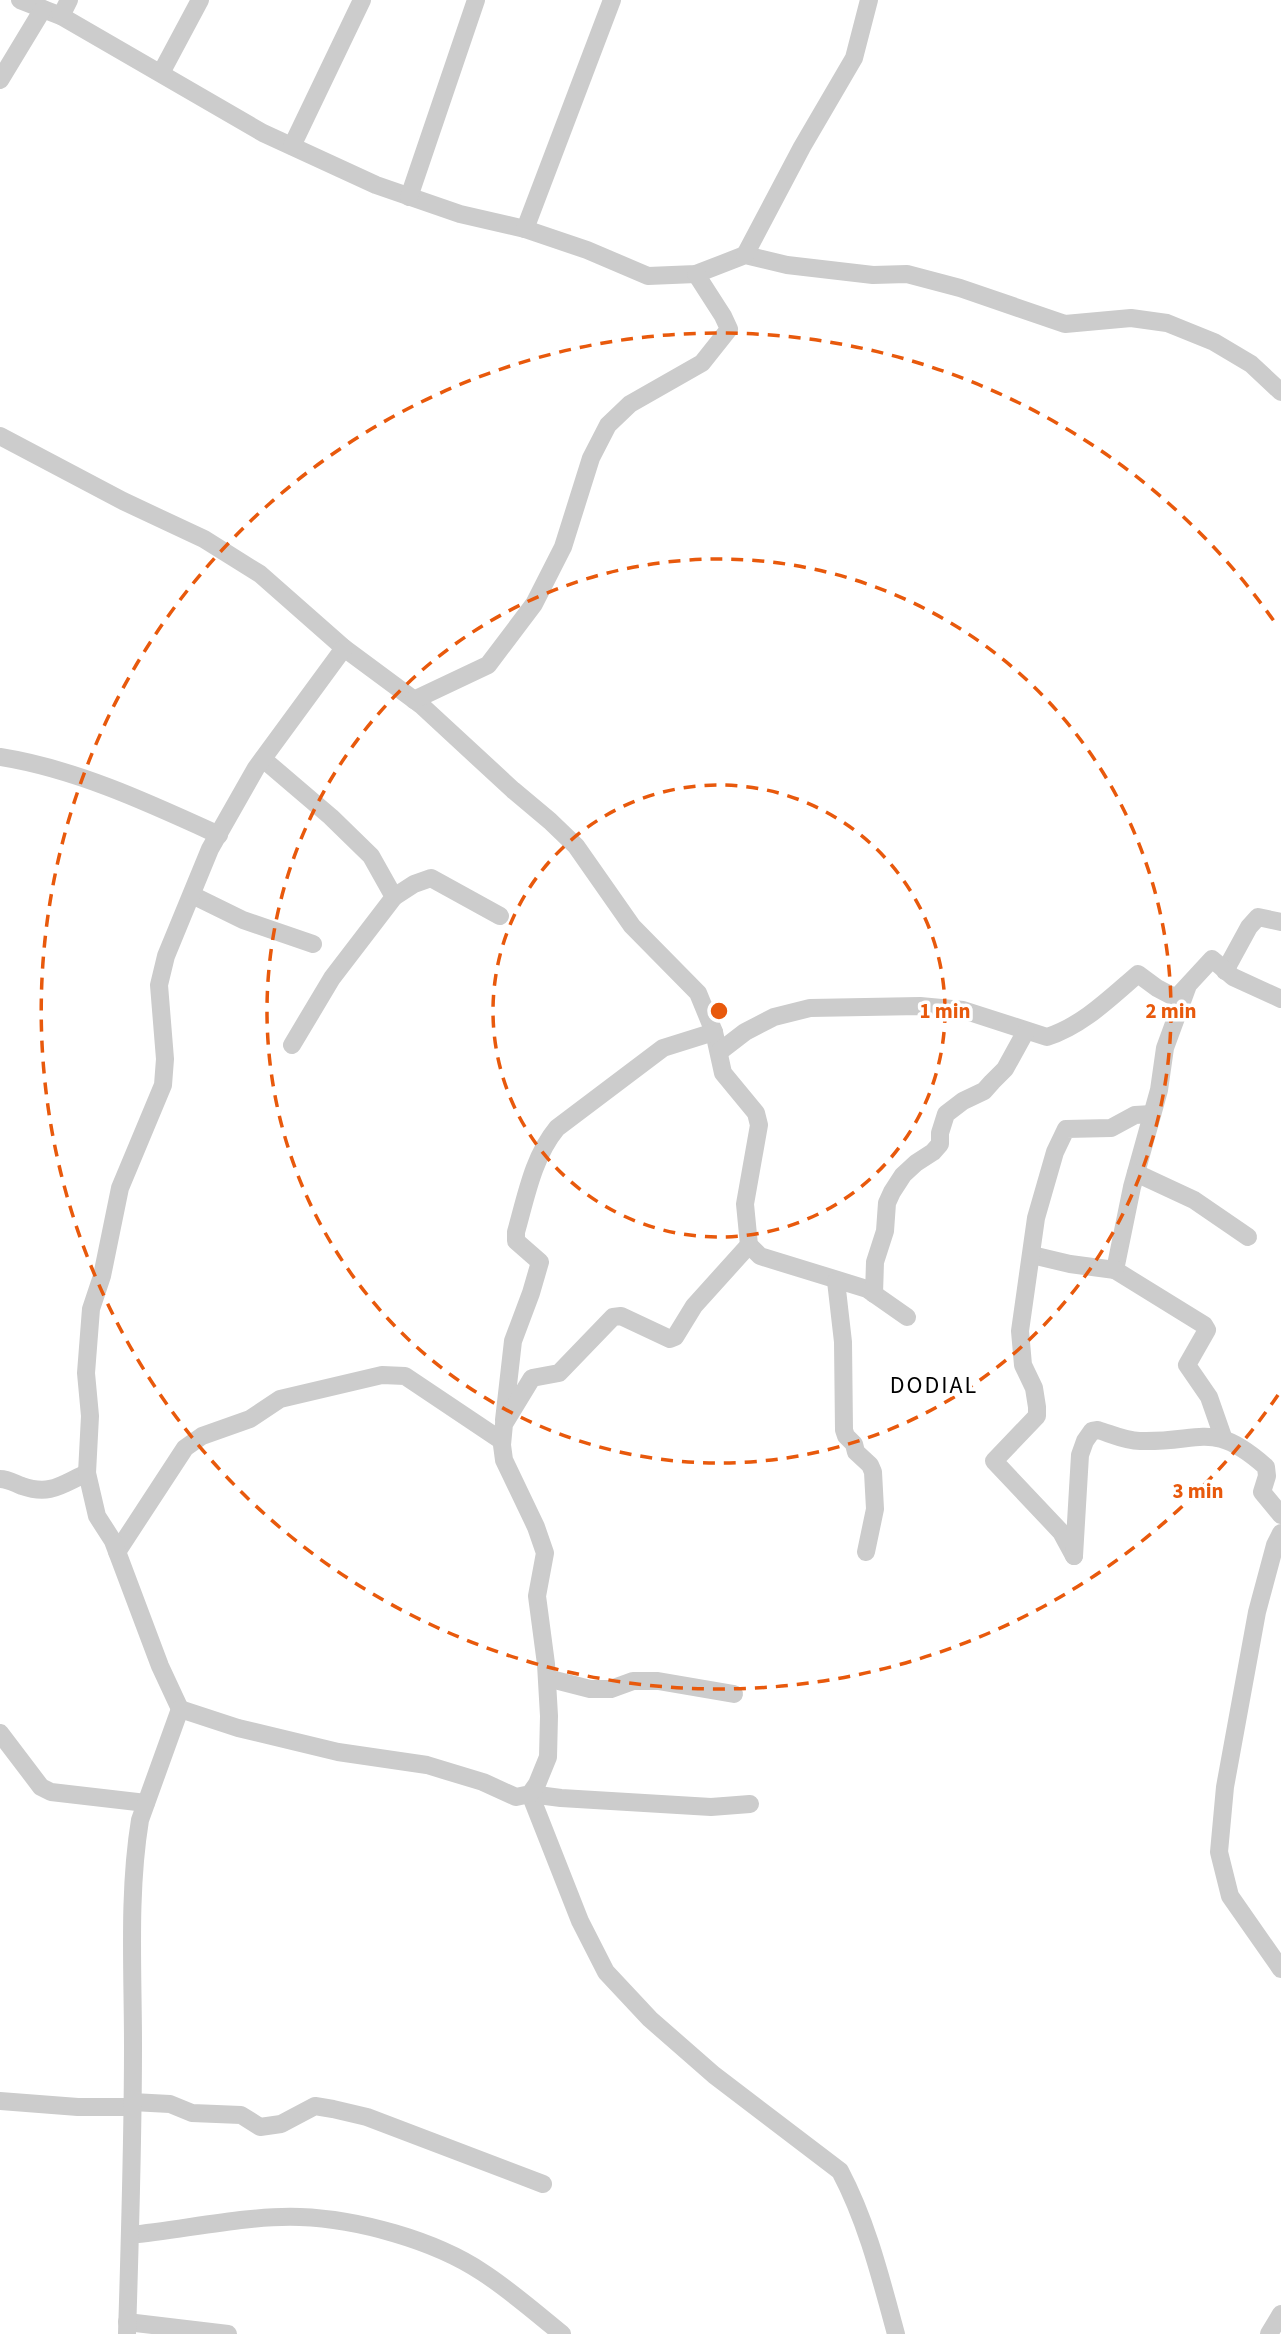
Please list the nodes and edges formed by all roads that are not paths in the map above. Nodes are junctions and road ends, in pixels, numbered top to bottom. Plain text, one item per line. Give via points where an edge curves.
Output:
1 (20, 0) edge
2 (200, 0) edge
3 (362, 0) edge
4 (476, 0) edge
5 (612, 0) edge
6 (869, 0) edge
7 (65, 8) edge
8 (43, 9) junction
9 (161, 74) junction
10 (0, 80) edge
11 (292, 146) junction
12 (409, 197) junction
13 (525, 229) junction
14 (745, 255) junction
15 (696, 274) junction
16 (1281, 392) edge
17 (0, 436) edge
18 (344, 648) junction
19 (414, 700) junction
20 (0, 757) edge
21 (263, 759) junction
22 (219, 835) junction
23 (192, 895) junction
24 (394, 897) junction
25 (500, 916) dead end
26 (1281, 922) edge
27 (313, 944) dead end
28 (1219, 965) junction
29 (1187, 988) junction
30 (1281, 999) edge
31 (1026, 1031) junction
32 (714, 1032) junction
33 (292, 1045) dead end
34 (719, 1052) junction
35 (1152, 1114) junction
36 (1136, 1173) junction
37 (1248, 1237) dead end
38 (748, 1245) junction
39 (1032, 1255) junction
40 (1115, 1270) junction
41 (836, 1281) junction
42 (874, 1294) junction
43 (907, 1317) dead end
44 (503, 1432) junction
45 (1223, 1437) junction
46 (87, 1473) junction
47 (1274, 1474) edge
48 (0, 1479) edge
49 (1281, 1515) edge
50 (1281, 1533) edge
51 (117, 1552) junction
52 (866, 1552) dead end
53 (547, 1678) junction
54 (734, 1694) dead end
55 (180, 1709) junction
56 (1, 1739) edge
57 (530, 1794) junction
58 (146, 1803) junction
59 (750, 1804) dead end
60 (1281, 1969) edge
61 (0, 2101) edge
62 (132, 2104) junction
63 (542, 2183) dead end
64 (130, 2235) junction
65 (1281, 2314) edge
66 (127, 2328) edge
67 (228, 2334) edge
68 (562, 2334) edge
69 (896, 2334) edge
70 (1269, 2334) edge

1 - 8 street
2 - 9 street
3 - 11 street
4 - 12 street
5 - 13 street
6 - 14 street via 853,58
7 - 8 street
7 - 9 street
8 - 10 street
9 - 11 street
11 - 12 street
12 - 13 street
13 - 15 street via 648,276
14 - 15 street
14 - 16 street via 787,265 873,275 908,274 1065,324 1131,318 1167,323 1214,342
15 - 19 street via 729,329 702,363 630,404 608,425 592,458 563,547 534,604 488,665
17 - 18 street via 204,539 260,574
18 - 19 street
18 - 21 street
19 - 32 street via 576,846 632,926 698,993
20 - 22 street via 26,761 137,798
21 - 22 street
21 - 24 street via 371,856
22 - 23 street
23 - 27 street via 243,920
23 - 46 street via 159,985 163,1085 120,1188 92,1309 86,1373 90,1416
24 - 25 street via 431,878
24 - 33 street via 332,978
26 - 28 street via 1258,917
28 - 29 street
28 - 30 street via 1233,977
29 - 31 street via 1176,998 1138,974 1091,1014 1058,1034 1046,1037
29 - 35 street via 1165,1048
31 - 34 street via 963,1010 810,1009 775,1017
31 - 42 street via 1005,1069 984,1090 946,1114 940,1144 903,1175 892,1192 875,1262
32 - 34 street
32 - 44 street via 663,1048 547,1140 516,1232 516,1241 540,1262 513,1341
34 - 38 street via 723,1073 756,1114 759,1125 746,1204
35 - 36 street
35 - 39 street via 1135,1115 1111,1128 1066,1129 1036,1219
36 - 37 street via 1194,1200
36 - 40 street
38 - 41 street via 760,1256
38 - 44 street via 694,1306 675,1337 670,1339 621,1315 613,1317 559,1373 532,1378
39 - 40 street
39 - 45 street via 1020,1353 1034,1388 1037,1416 994,1461 1061,1532 1074,1556 1080,1455 1092,1432 1139,1441
40 - 45 street via 1204,1325 1207,1330 1187,1365 1209,1397
41 - 42 street
41 - 52 street via 844,1342 844,1430 870,1465 874,1484 875,1510
42 - 43 street
44 - 51 street via 405,1376 382,1375 281,1399 250,1419 202,1436 185,1448
44 - 53 street via 503,1460 545,1553 537,1596
45 - 47 street
46 - 48 street via 48,1491
46 - 51 street via 97,1516
47 - 49 street via 1262,1492
50 - 60 street via 1257,1612 1224,1787 1219,1852 1230,1896
51 - 55 street
53 - 54 street via 590,1689 659,1681
53 - 57 street via 548,1757
55 - 57 street via 338,1752 427,1765 516,1797
55 - 58 street
56 - 58 street via 41,1787 51,1792
57 - 59 street via 711,1807
57 - 69 street via 580,1922 606,1972 650,2019 714,2075 840,2171 878,2269
58 - 62 street via 134,1872
61 - 62 street via 78,2107
62 - 63 street via 170,2104 191,2113 241,2115 260,2127 281,2124 315,2106 332,2109 367,2117
62 - 64 street
64 - 66 street
64 - 68 street via 299,2217 382,2231 429,2246 483,2272
65 - 70 street
66 - 67 street

